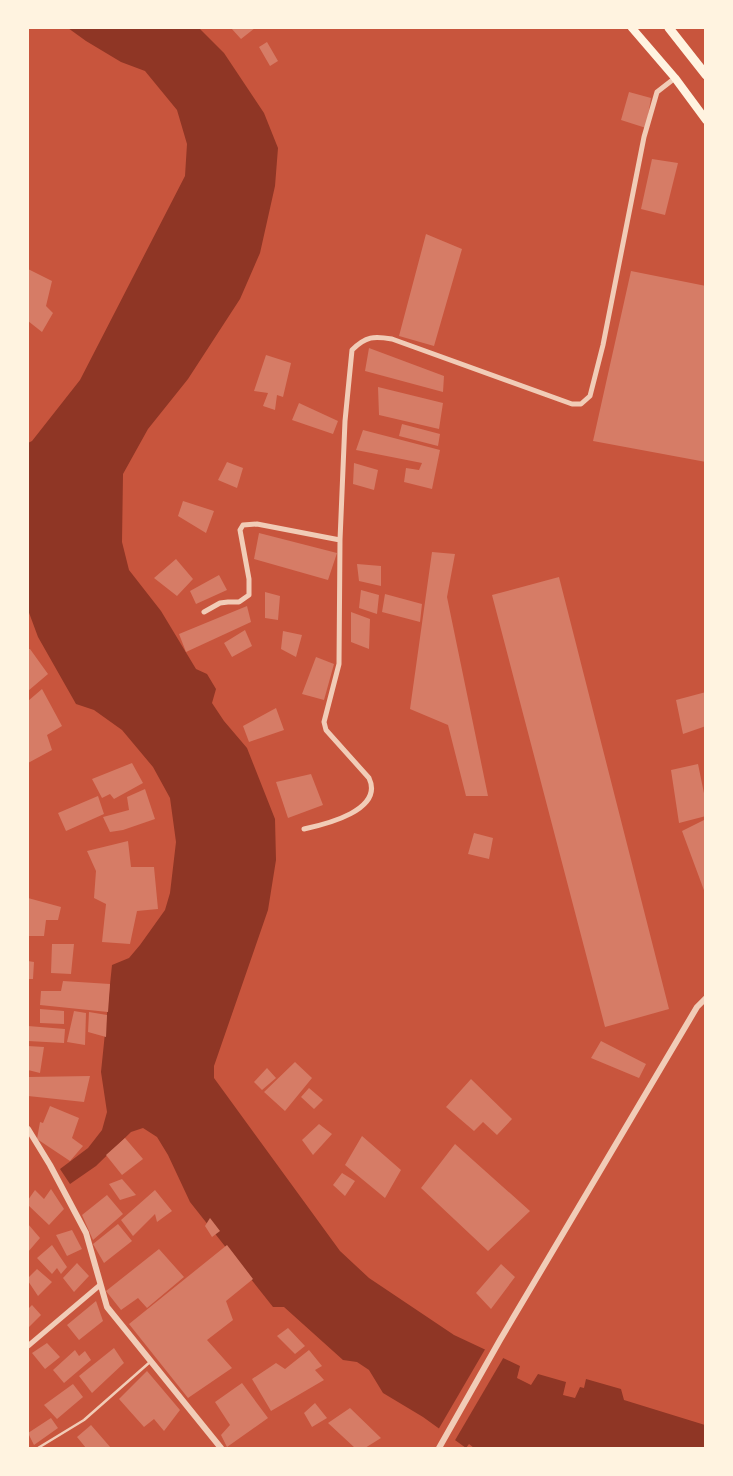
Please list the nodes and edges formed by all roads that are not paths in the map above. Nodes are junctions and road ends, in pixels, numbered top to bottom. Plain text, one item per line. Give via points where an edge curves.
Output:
1 (632, 28) edge
2 (669, 28) edge
3 (706, 75) edge
4 (676, 78) junction
5 (706, 120) edge
6 (340, 540) junction
7 (204, 612) dead end
8 (304, 829) dead end
9 (706, 998) edge
10 (28, 1129) edge
11 (100, 1285) junction
12 (28, 1346) edge
13 (150, 1362) junction
14 (38, 1448) edge
15 (220, 1448) edge
16 (439, 1448) edge

1 - 4 main road
2 - 3 highway
4 - 5 main road
4 - 6 street via 658,92 644,137 590,396 581,404 572,404 392,339 374,336 359,342 352,350 345,422
6 - 7 street via 254,523 243,525 240,530 249,595 239,602 220,604
6 - 8 street via 339,664 324,722 326,730 369,778 373,786 372,795 366,803 331,823
9 - 16 street via 697,1007
10 - 11 street via 86,1233
11 - 12 street
11 - 13 street via 106,1307
13 - 14 lane via 84,1420
13 - 15 street

